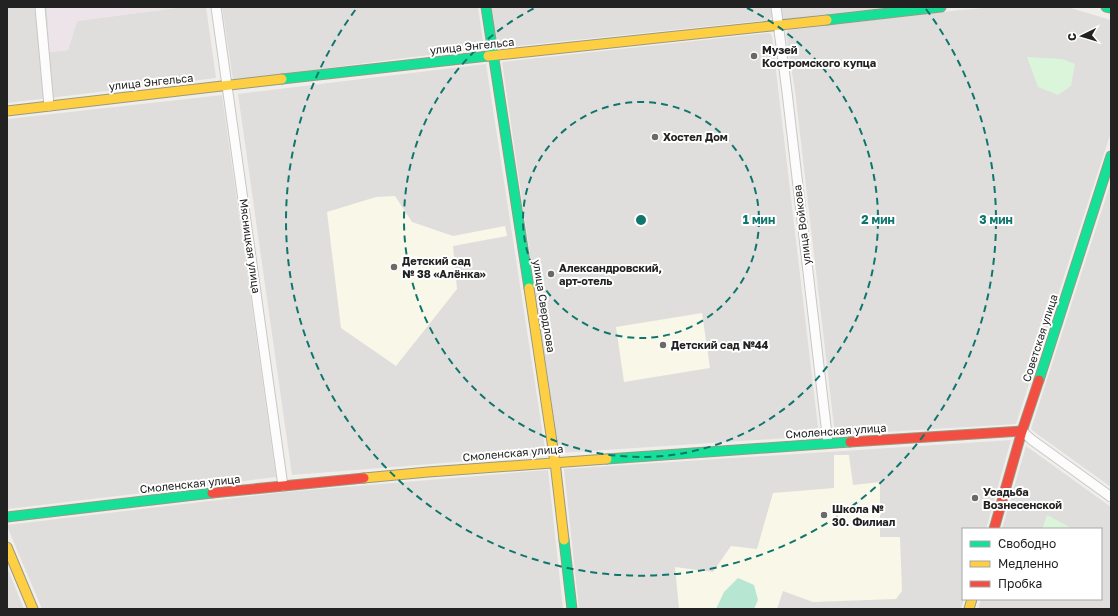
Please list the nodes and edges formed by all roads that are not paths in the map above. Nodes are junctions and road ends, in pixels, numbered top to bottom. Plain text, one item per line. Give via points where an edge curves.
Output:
1 (40, 7) edge
2 (216, 7) edge
3 (486, 7) edge
4 (776, 7) edge
5 (941, 7) edge
6 (1106, 7) edge
7 (1111, 8) edge
8 (778, 26) junction
9 (493, 55) junction
10 (228, 86) junction
11 (49, 106) junction
12 (7, 111) edge
13 (1111, 156) edge
14 (1022, 431) junction
15 (828, 444) junction
16 (555, 462) junction
17 (283, 486) junction
18 (1111, 497) edge
19 (7, 517) edge
20 (994, 528) edge
21 (7, 547) edge
22 (33, 609) edge
23 (572, 609) edge

1 - 11 street
2 - 10 street, Мясницкая улица
3 - 9 street, улица Свердлова
4 - 8 street, улица Войкова
5 - 8 street, улица Энгельса
6 - 7 street
8 - 9 street, улица Энгельса
8 - 15 street, улица Войкова
9 - 10 street, улица Энгельса
9 - 16 street, улица Свердлова
10 - 11 street, улица Энгельса
10 - 17 street, Мясницкая улица
11 - 12 street, улица Энгельса
13 - 14 street, Советская улица
14 - 15 street, Смоленская улица
14 - 18 street
14 - 20 street, Советская улица
15 - 16 street, Смоленская улица
16 - 17 street, Смоленская улица
16 - 23 street, улица Свердлова
17 - 19 street, Смоленская улица
21 - 22 street

